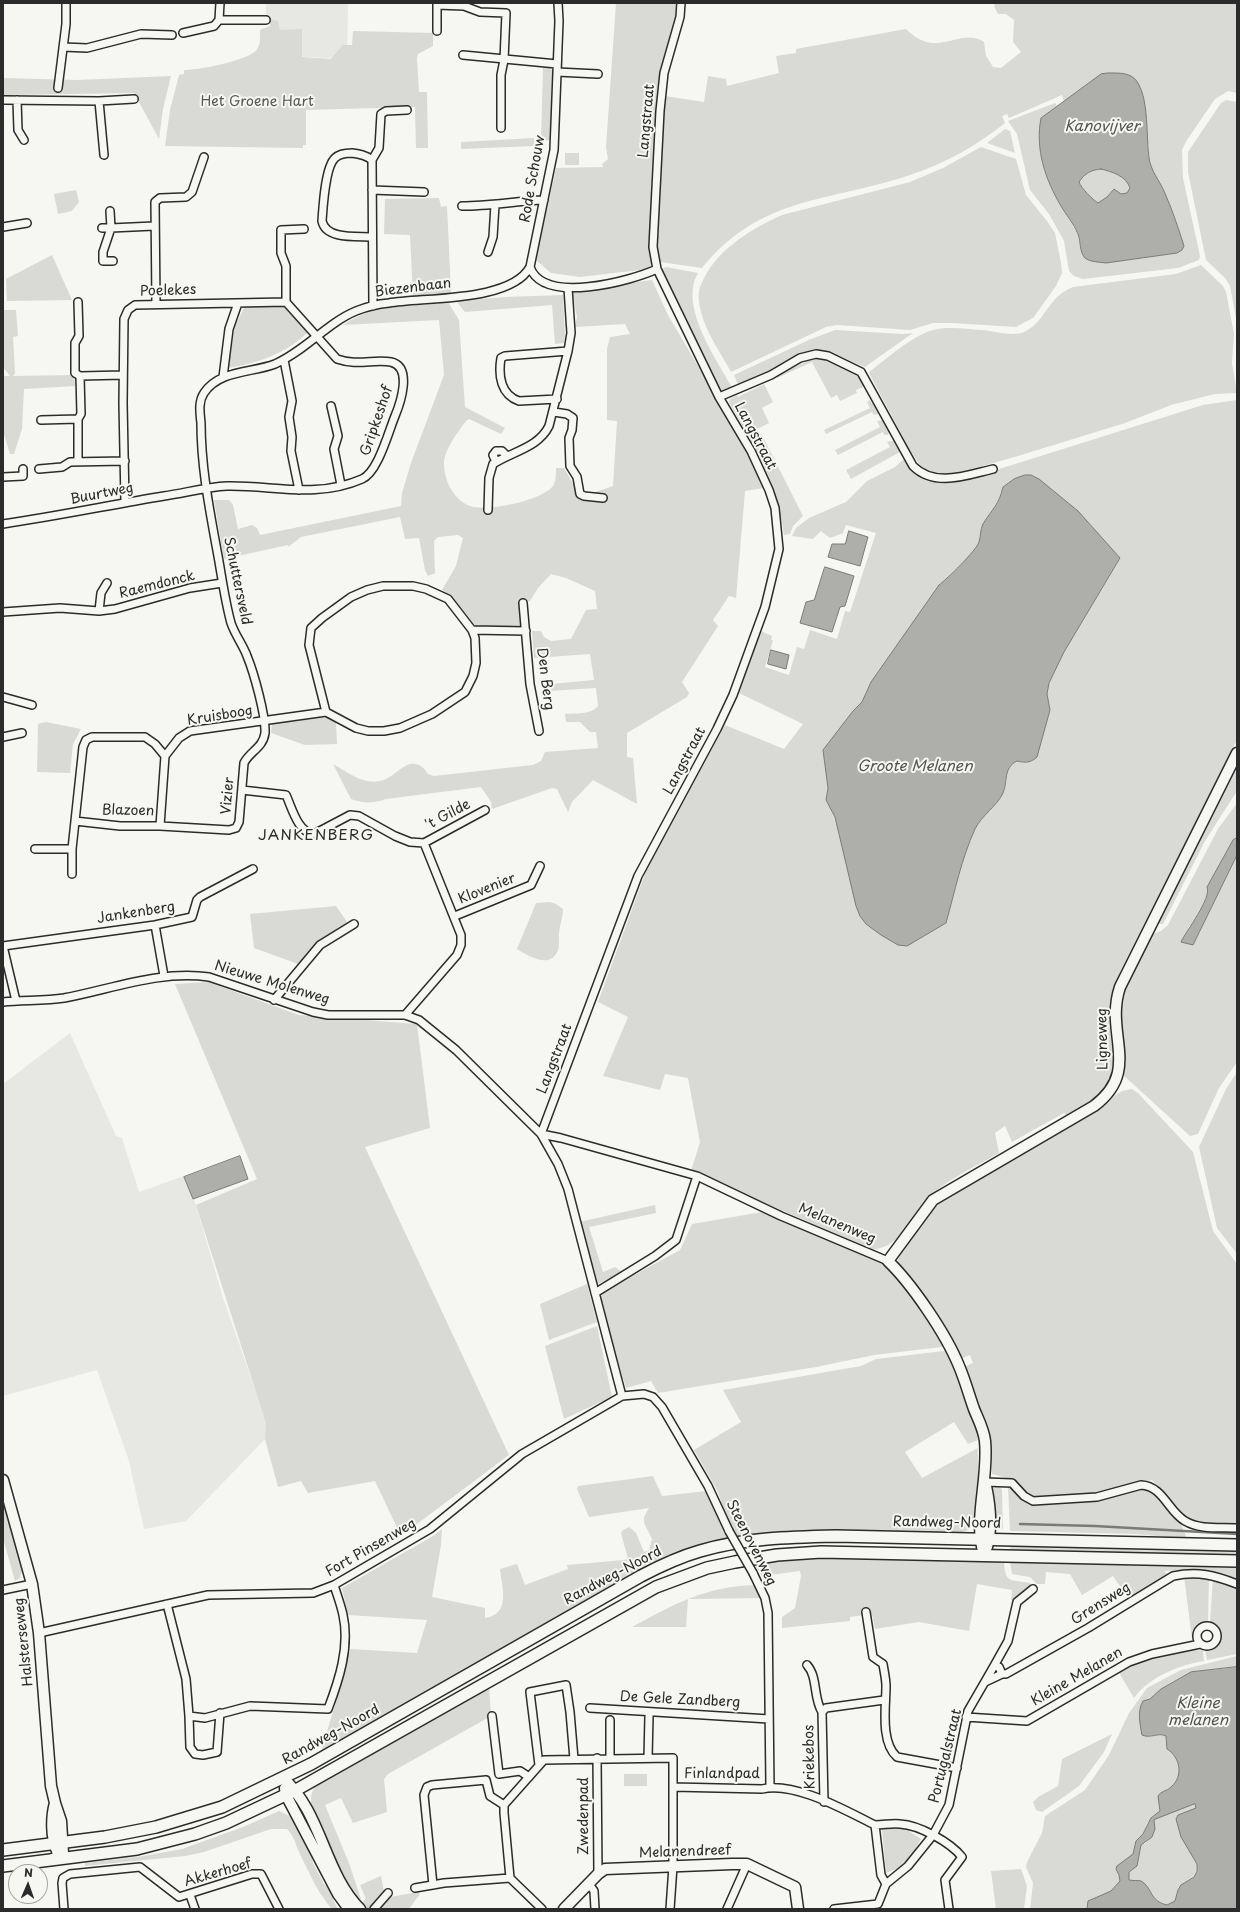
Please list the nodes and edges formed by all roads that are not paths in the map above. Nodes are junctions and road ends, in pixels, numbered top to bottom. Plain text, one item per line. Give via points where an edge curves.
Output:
1 (66, 3) edge
2 (220, 3) edge
3 (558, 3) edge
4 (681, 3) edge
5 (437, 4) edge
6 (219, 20) junction
7 (266, 20) dead end
8 (437, 31) dead end
9 (183, 33) dead end
10 (172, 35) dead end
11 (62, 47) junction
12 (463, 54) dead end
13 (504, 60) junction
14 (557, 64) junction
15 (557, 72) junction
16 (598, 74) dead end
17 (58, 88) dead end
18 (134, 99) dead end
19 (3, 100) edge
20 (17, 100) junction
21 (98, 101) junction
22 (407, 110) dead end
23 (500, 128) dead end
24 (24, 140) dead end
25 (104, 155) dead end
26 (204, 157) dead end
27 (372, 160) junction
28 (372, 190) junction
29 (424, 192) dead end
30 (544, 200) junction
31 (462, 206) dead end
32 (495, 206) junction
33 (110, 211) dead end
34 (27, 223) dead end
35 (154, 226) junction
36 (3, 228) edge
37 (102, 228) dead end
38 (111, 228) junction
39 (304, 229) dead end
40 (372, 237) junction
41 (488, 252) dead end
42 (113, 261) dead end
43 (530, 267) junction
44 (656, 269) junction
45 (523, 276) junction
46 (535, 276) junction
47 (568, 288) junction
48 (78, 302) dead end
49 (286, 302) junction
50 (238, 303) junction
51 (156, 304) junction
52 (373, 306) junction
53 (317, 336) junction
54 (568, 351) junction
55 (284, 360) junction
56 (123, 375) junction
57 (80, 376) junction
58 (223, 377) junction
59 (720, 397) junction
60 (556, 399) junction
61 (331, 406) dead end
62 (554, 412) junction
63 (78, 419) junction
64 (41, 420) dead end
65 (78, 462) junction
66 (125, 462) junction
67 (39, 468) dead end
68 (23, 469) dead end
69 (993, 469) dead end
70 (3, 477) edge
71 (341, 485) junction
72 (205, 490) junction
73 (299, 490) junction
74 (603, 498) dead end
75 (126, 502) junction
76 (488, 510) dead end
77 (3, 524) edge
78 (107, 583) dead end
79 (222, 583) junction
80 (523, 603) dead end
81 (99, 611) junction
82 (3, 612) edge
83 (472, 630) junction
84 (526, 630) junction
85 (3, 697) edge
86 (32, 705) dead end
87 (326, 712) junction
88 (264, 722) junction
89 (539, 731) dead end
90 (22, 733) dead end
91 (3, 737) edge
92 (1237, 753) edge
93 (165, 756) junction
94 (242, 790) junction
95 (485, 810) dead end
96 (75, 821) junction
97 (160, 826) junction
98 (424, 843) junction
99 (35, 849) dead end
100 (72, 849) junction
101 (540, 866) dead end
102 (254, 869) dead end
103 (72, 874) dead end
104 (455, 916) junction
105 (354, 924) dead end
106 (155, 925) junction
107 (3, 946) edge
108 (164, 976) junction
109 (274, 1000) junction
110 (16, 1001) junction
111 (3, 1002) edge
112 (405, 1014) junction
113 (541, 1134) junction
114 (697, 1176) junction
115 (888, 1261) junction
116 (595, 1293) junction
117 (622, 1396) junction
118 (653, 1397) joint
119 (3, 1480) edge
120 (985, 1482) junction
121 (1237, 1528) edge
122 (984, 1539) junction
123 (1237, 1545) edge
124 (984, 1555) junction
125 (1237, 1561) edge
126 (32, 1584) junction
127 (1237, 1584) edge
128 (334, 1585) junction
129 (1033, 1589) dead end
130 (3, 1590) edge
131 (167, 1604) junction
132 (866, 1612) dead end
133 (39, 1633) junction
134 (1200, 1644) dead end
135 (807, 1665) dead end
136 (994, 1666) junction
137 (1002, 1674) junction
138 (985, 1682) junction
139 (884, 1700) junction
140 (590, 1708) dead end
141 (822, 1712) junction
142 (220, 1713) junction
143 (189, 1716) junction
144 (492, 1716) dead end
145 (649, 1716) dead end
146 (966, 1717) junction
147 (769, 1718) junction
148 (610, 1720) dead end
149 (597, 1758) junction
150 (610, 1758) junction
151 (648, 1758) junction
152 (574, 1759) junction
153 (539, 1765) junction
154 (957, 1768) junction
155 (529, 1777) junction
156 (283, 1778) junction
157 (673, 1787) junction
158 (770, 1787) junction
159 (291, 1792) junction
160 (824, 1802) junction
161 (504, 1805) junction
162 (876, 1825) junction
163 (933, 1835) junction
164 (59, 1843) junction
165 (3, 1850) edge
166 (66, 1856) junction
167 (747, 1864) junction
168 (3, 1866) edge
169 (673, 1866) junction
170 (598, 1874) junction
171 (510, 1878) junction
172 (589, 1884) junction
173 (886, 1884) junction
174 (433, 1885) junction
175 (415, 1888) dead end
176 (388, 1893) dead end
177 (190, 1895) junction
178 (64, 1909) edge
179 (195, 1909) edge
180 (279, 1909) edge
181 (349, 1909) edge
182 (360, 1909) edge
183 (374, 1909) edge
184 (542, 1909) edge
185 (564, 1909) edge
186 (595, 1909) edge
187 (670, 1909) edge
188 (727, 1909) edge
189 (798, 1909) edge
190 (834, 1909) edge
191 (949, 1909) edge

1 - 11 street
2 - 6 street
3 - 14 street, Rode Schouw
4 - 44 street, Langstraat via 680,17 664,73 660,111 653,247
5 - 8 street
5 - 13 street via 464,6 480,12 506,13
6 - 7 street
6 - 9 street via 214,26
10 - 11 street via 141,34 86,48
11 - 17 street
12 - 13 street
13 - 14 street
13 - 23 street via 501,74
14 - 15 street, Rode Schouw
15 - 16 street
15 - 30 street, Rode Schouw via 554,150
18 - 21 street
19 - 20 street
20 - 21 street
20 - 24 street via 18,130
21 - 25 street
22 - 27 street via 386,111 381,114 379,148
26 - 35 street via 192,192 186,197 162,197 156,200
27 - 28 street
27 - 40 street via 360,154 349,153 333,159 326,184 322,221 326,230 332,233
28 - 29 street
28 - 40 street
30 - 32 street via 508,202
30 - 43 street, Rode Schouw
31 - 32 street
32 - 41 street
33 - 38 street
34 - 36 street
35 - 38 street
35 - 51 street
37 - 38 street
38 - 42 street via 102,261
39 - 49 street via 279,230 286,266
40 - 52 street
43 - 45 street, Biezenbaan
43 - 46 street
44 - 47 street via 627,280 598,286
44 - 59 street, Langstraat
45 - 46 street
45 - 52 street, Biezenbaan via 495,291
46 - 47 street via 547,283
47 - 54 street via 571,333
48 - 57 street via 74,371
49 - 50 street, Poelekes
49 - 53 street
50 - 51 street, Poelekes
50 - 58 street via 229,329
51 - 56 street, Poelekes via 135,304 128,310 124,319
52 - 53 street, Biezenbaan via 355,311
53 - 55 street, Biezenbaan via 302,350
53 - 71 street, Gripkeshof via 337,359 346,362 391,362 398,366 404,383 402,398 373,470 363,479
54 - 60 street
54 - 60 street via 501,358 502,383 513,399 519,402
55 - 58 street, Biezenbaan via 262,369
55 - 73 street via 292,401 289,417 291,451
56 - 57 street
56 - 66 street, Poelekes
57 - 63 street via 81,414
58 - 72 street, Biezenbaan via 209,387 201,399 201,453
59 - 69 street, Langstraat via 771,375 800,358 816,354 828,356 861,372 913,466 919,472 945,479
59 - 113 street, Langstraat via 750,451 775,508 779,549 770,590 733,695 638,876
60 - 62 street
61 - 71 street via 338,436 334,449
62 - 74 street via 567,414 572,418 569,438 570,466 577,477 580,494
62 - 76 street via 544,435 530,446 493,464 489,478
63 - 64 street
63 - 65 street
65 - 66 street
65 - 67 street via 70,462 62,467
66 - 75 street, Poelekes
68 - 70 street via 23,476
71 - 73 street, Gripkeshof via 316,490
72 - 73 street, Gripkeshof via 227,486
72 - 75 street, Buurtweg
72 - 79 street, Schuttersveld
75 - 77 street, Buurtweg
78 - 81 street, Raemdonck via 102,593
79 - 81 street, Raemdonck via 190,588
79 - 88 street, Schuttersveld via 231,623 253,672
80 - 84 street, Den Berg
81 - 82 street, Raemdonck via 60,608
83 - 84 street, Den Berg
83 - 87 street via 475,638 476,663 473,676 465,692 432,714 400,728 368,731 356,728
83 - 87 street via 448,599 426,589 413,586 383,586 351,597 311,628 309,645
84 - 89 street, Den Berg via 530,684
85 - 86 street
87 - 88 street
88 - 93 street, Kruisboog via 190,732 179,738
88 - 94 street, Vizier via 263,741 247,755 244,762
90 - 91 street
92 - 115 street, Ligneweg via 1120,987 1115,1014 1119,1069 1108,1094 1094,1106 933,1200
93 - 96 street via 150,739 140,736 92,737 86,740 83,747
93 - 97 street, Blazoen
94 - 97 street, Vizier via 239,822 236,828 229,830
94 - 98 street, 't Gilde via 286,795 299,825 310,834 350,815 359,816 410,842
95 - 98 street, 't Gilde
96 - 97 street, Blazoen via 120,826
96 - 100 street
98 - 104 street, 't Gilde
99 - 100 street
100 - 103 street
101 - 104 street, Klovenier via 531,885
102 - 106 street, Jankenberg via 196,900 192,917
104 - 112 street, Klovenier via 462,946
105 - 109 street via 320,945
106 - 107 street, Jankenberg
106 - 108 street
107 - 110 street, Jankenberg
108 - 109 street, Nieuwe Molenweg via 192,975 209,978
108 - 110 street, Nieuwe Molenweg via 62,998
109 - 112 street, Nieuwe Molenweg via 328,1015
110 - 111 street, Nieuwe Molenweg
112 - 113 street, Nieuwe Molenweg via 419,1020 456,1050
113 - 114 street, Melanenweg
113 - 116 street, Nieuwe Molenweg via 568,1188
114 - 115 street, Melanenweg via 781,1216
114 - 116 street via 676,1240
115 - 120 street, Melanenweg via 901,1273 927,1311 959,1365 985,1440
116 - 117 street, Nieuwe Molenweg
117 - 118 street, Fort Pinsenweg via 644,1394
117 - 128 street, Fort Pinsenweg via 522,1454 430,1529
118 - 147 street, Steenovenweg, bridge via 662,1407 708,1486 765,1598 768,1613
119 - 126 street, Halsterseweg
120 - 121 street via 1012,1483 1024,1496 1033,1501 1097,1497 1141,1485 1148,1486 1158,1492 1184,1520 1196,1526
120 - 122 street, Melanenweg via 981,1501
122 - 123 main road, Randweg-Noord
122 - 124 street, Melanenweg
122 - 156 main road, Randweg-Noord via 782,1537 746,1541 694,1553 641,1576
124 - 125 main road
124 - 159 main road via 821,1552 752,1558 707,1568 656,1587
126 - 130 street
126 - 133 street, Halsterseweg
127 - 137 street, Grensweg via 1211,1575 1173,1576 1088,1628
128 - 131 street, Fort Pinsenweg via 313,1593 208,1594
128 - 142 street via 344,1617 345,1650 338,1684 328,1709 250,1706
129 - 136 street, Portugalstraat via 1017,1602 1008,1641
131 - 133 street, Fort Pinsenweg
131 - 143 street via 186,1679
132 - 139 street via 874,1657 883,1664 886,1686
133 - 164 street, Halsterseweg via 48,1744 55,1803 61,1821
134 - 146 street, Kleine Melanen via 1152,1654 1129,1662 1027,1721
135 - 141 street, Kriekebos
136 - 137 street via 999,1667
136 - 138 street, Portugalstraat
137 - 138 street, Grensweg
138 - 146 street, Portugalstraat
139 - 141 street, Kriekebos via 826,1708
139 - 154 street via 890,1751 897,1757
140 - 147 street, De Gele Zandberg
141 - 160 street, Kriekebos
142 - 143 street via 205,1718
142 - 143 street via 217,1752 203,1756 195,1754 190,1747
144 - 155 street via 499,1774 520,1771
145 - 151 street
146 - 154 street, Portugalstraat
147 - 158 street, Steenovenweg
148 - 150 street
149 - 150 street
149 - 152 street
149 - 170 street, Zwedenpad
150 - 151 street
151 - 157 street via 674,1758
152 - 153 street via 544,1760
152 - 153 street via 566,1685 530,1692
153 - 155 street
154 - 163 street, Portugalstraat via 949,1805
155 - 161 street
156 - 159 street
156 - 164 main road, Randweg-Noord via 207,1813 105,1838
157 - 158 street, Finlandpad
157 - 169 street
158 - 160 street, Kriekebos via 792,1789
159 - 166 main road via 226,1823 195,1834 137,1849
159 - 181 street via 338,1894
159 - 182 street via 332,1862 340,1884
160 - 162 street, Kriekebos
161 - 171 street
161 - 174 street via 490,1796 486,1780 427,1787 424,1795
162 - 163 street, Kriekebos via 902,1824
162 - 173 street via 881,1875
163 - 173 street, Portugalstraat via 908,1866
163 - 191 street, Kriekebos via 962,1856 945,1880
164 - 165 main road, Randweg-Noord
164 - 166 street, Halsterseweg
166 - 168 main road
167 - 169 street, Melanendreef
167 - 188 street
167 - 189 street, Melanendreef via 795,1887
169 - 170 street, Melanendreef via 605,1869
169 - 187 street
170 - 172 street
171 - 174 street
171 - 184 street
172 - 185 street
172 - 186 street via 594,1891
173 - 190 street via 878,1904
174 - 175 street
176 - 183 street
177 - 178 street, Akkerhoef via 179,1897 140,1867 75,1873 63,1878
177 - 179 street
177 - 180 street, Akkerhoef via 252,1874 261,1874

